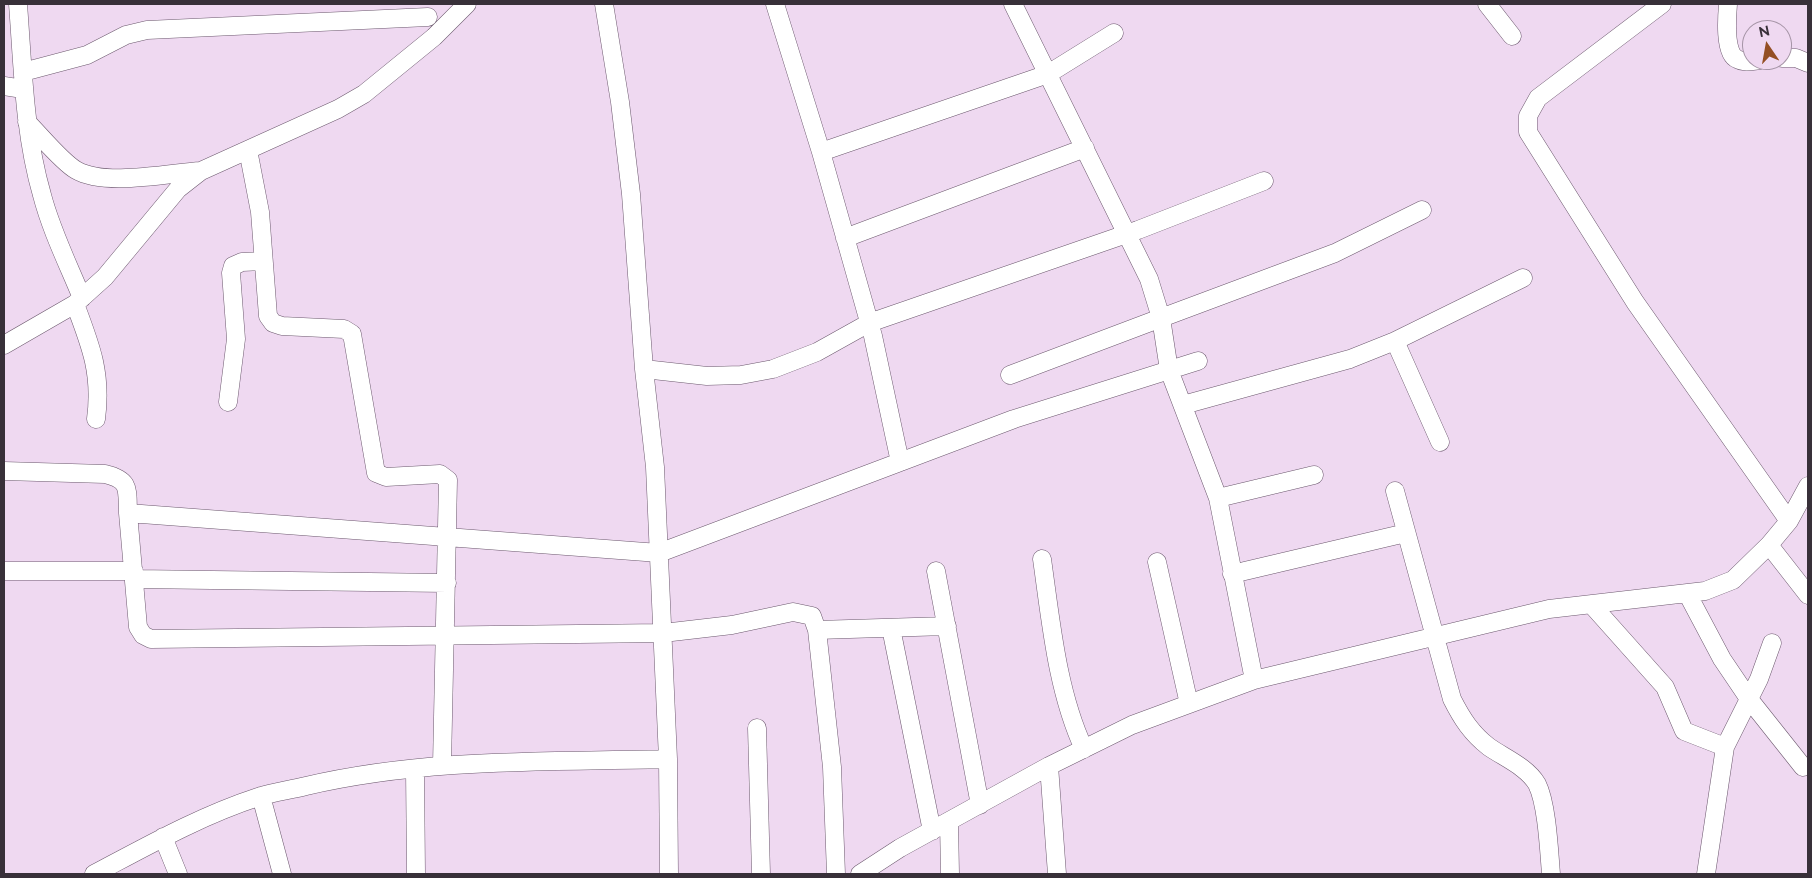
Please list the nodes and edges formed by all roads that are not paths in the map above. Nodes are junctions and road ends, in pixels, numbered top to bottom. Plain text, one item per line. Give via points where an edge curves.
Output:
1 (18, 4) edge
2 (467, 4) edge
3 (604, 4) edge
4 (775, 4) edge
5 (1013, 4) edge
6 (1487, 4) edge
7 (1662, 4) edge
8 (1728, 4) edge
9 (427, 10) edge
10 (1114, 33) dead end
11 (1512, 36) dead end
12 (434, 37) junction
13 (1792, 58) edge
14 (1742, 60) edge
15 (1808, 63) edge
16 (1048, 74) junction
17 (23, 80) junction
18 (4, 86) edge
19 (27, 122) junction
20 (1084, 148) junction
21 (248, 150) junction
22 (821, 152) junction
23 (202, 171) junction
24 (1264, 181) dead end
25 (1422, 210) dead end
26 (1127, 234) junction
27 (845, 238) junction
28 (263, 261) junction
29 (1523, 278) dead end
30 (78, 301) junction
31 (1161, 318) junction
32 (869, 324) junction
33 (1395, 342) junction
34 (4, 346) edge
35 (1198, 361) dead end
36 (644, 369) junction
37 (1170, 370) junction
38 (1010, 375) dead end
39 (228, 402) dead end
40 (1183, 405) junction
41 (96, 419) dead end
42 (1440, 442) dead end
43 (900, 462) junction
44 (4, 471) edge
45 (1314, 475) dead end
46 (1395, 491) dead end
47 (1807, 492) edge
48 (1218, 498) junction
49 (128, 513) junction
50 (1789, 520) junction
51 (1406, 533) junction
52 (448, 538) junction
53 (1769, 545) junction
54 (659, 553) junction
55 (1042, 559) dead end
56 (1157, 562) dead end
57 (4, 570) edge
58 (936, 570) dead end
59 (1232, 574) junction
60 (134, 575) junction
61 (447, 583) junction
62 (1687, 593) junction
63 (1808, 595) edge
64 (1592, 604) junction
65 (947, 626) junction
66 (891, 628) junction
67 (818, 630) junction
68 (663, 633) junction
69 (446, 635) junction
70 (1436, 636) junction
71 (1772, 643) dead end
72 (1254, 680) junction
73 (1749, 699) junction
74 (1189, 704) junction
75 (757, 728) dead end
76 (1725, 747) junction
77 (1084, 749) junction
78 (668, 759) junction
79 (442, 765) junction
80 (1050, 766) junction
81 (1803, 768) dead end
82 (415, 769) junction
83 (261, 796) junction
84 (980, 805) junction
85 (949, 822) junction
86 (932, 831) junction
87 (163, 837) junction
88 (101, 873) edge
89 (178, 874) edge
90 (282, 874) edge
91 (416, 874) edge
92 (669, 874) edge
93 (761, 874) edge
94 (836, 874) edge
95 (860, 874) edge
96 (950, 874) edge
97 (1057, 874) edge
98 (1551, 874) edge
99 (1706, 874) edge

1 - 17 street
2 - 12 street
3 - 36 street via 620,102
4 - 22 street
5 - 16 street
6 - 11 street
7 - 50 street via 1538,98 1528,116 1528,132 1635,302
8 - 14 street via 1730,54
9 - 12 street
9 - 17 street via 146,30 126,34 87,55
10 - 16 street
12 - 21 street via 364,94
13 - 15 street
16 - 20 street
16 - 22 street
17 - 18 street
17 - 19 street
19 - 23 street via 75,170 85,174 123,178
19 - 30 street via 42,195
20 - 26 street
20 - 27 street
21 - 23 street
21 - 28 street via 260,212
22 - 27 street
23 - 30 street via 178,189 105,277
24 - 26 street
25 - 31 street via 1336,253
26 - 31 street via 1149,279
26 - 32 street
27 - 32 street
28 - 39 street via 242,262 233,266 231,273 236,339
28 - 52 street via 268,316 273,323 344,329 352,334 376,473 386,477 446,476
29 - 33 street
30 - 34 street
30 - 41 street via 100,390
31 - 37 street
31 - 38 street
32 - 36 street via 817,352 773,369 741,375 707,376
32 - 43 street
33 - 40 street via 1350,359
33 - 42 street
35 - 37 street
36 - 54 street via 655,467
37 - 40 street
37 - 43 street via 1014,419
40 - 48 street
43 - 54 street
44 - 49 street via 118,477 127,491
45 - 48 street
46 - 51 street
47 - 50 street
48 - 59 street
49 - 52 street
49 - 60 street
50 - 53 street
51 - 59 street
51 - 70 street
52 - 54 street
52 - 61 street
53 - 62 street via 1734,580 1705,591
53 - 63 street
54 - 68 street
55 - 77 street via 1049,617 1074,726
56 - 74 street
57 - 60 street
58 - 65 street
59 - 72 street
60 - 61 street
60 - 69 street via 138,627 151,639
61 - 69 street
62 - 64 street
62 - 73 street via 1715,647
64 - 70 street via 1549,609
64 - 76 street via 1664,687 1684,731
65 - 66 street
65 - 84 street
66 - 67 street
66 - 86 street
67 - 68 street via 812,616 793,612 760,620
67 - 94 street via 832,767
68 - 69 street
68 - 78 street
69 - 79 street
70 - 72 street
70 - 98 street via 1452,699 1469,729 1488,746 1527,771 1536,783 1542,796
71 - 73 street
72 - 74 street
73 - 76 street
73 - 81 street
74 - 77 street via 1132,725
75 - 93 street
76 - 99 street
77 - 80 street
78 - 79 street
78 - 92 street
79 - 82 street
80 - 84 street
80 - 97 street
82 - 83 street via 346,776
82 - 91 street
83 - 87 street
83 - 90 street
84 - 85 street
85 - 86 street
85 - 96 street
86 - 95 street
87 - 88 street
87 - 89 street

